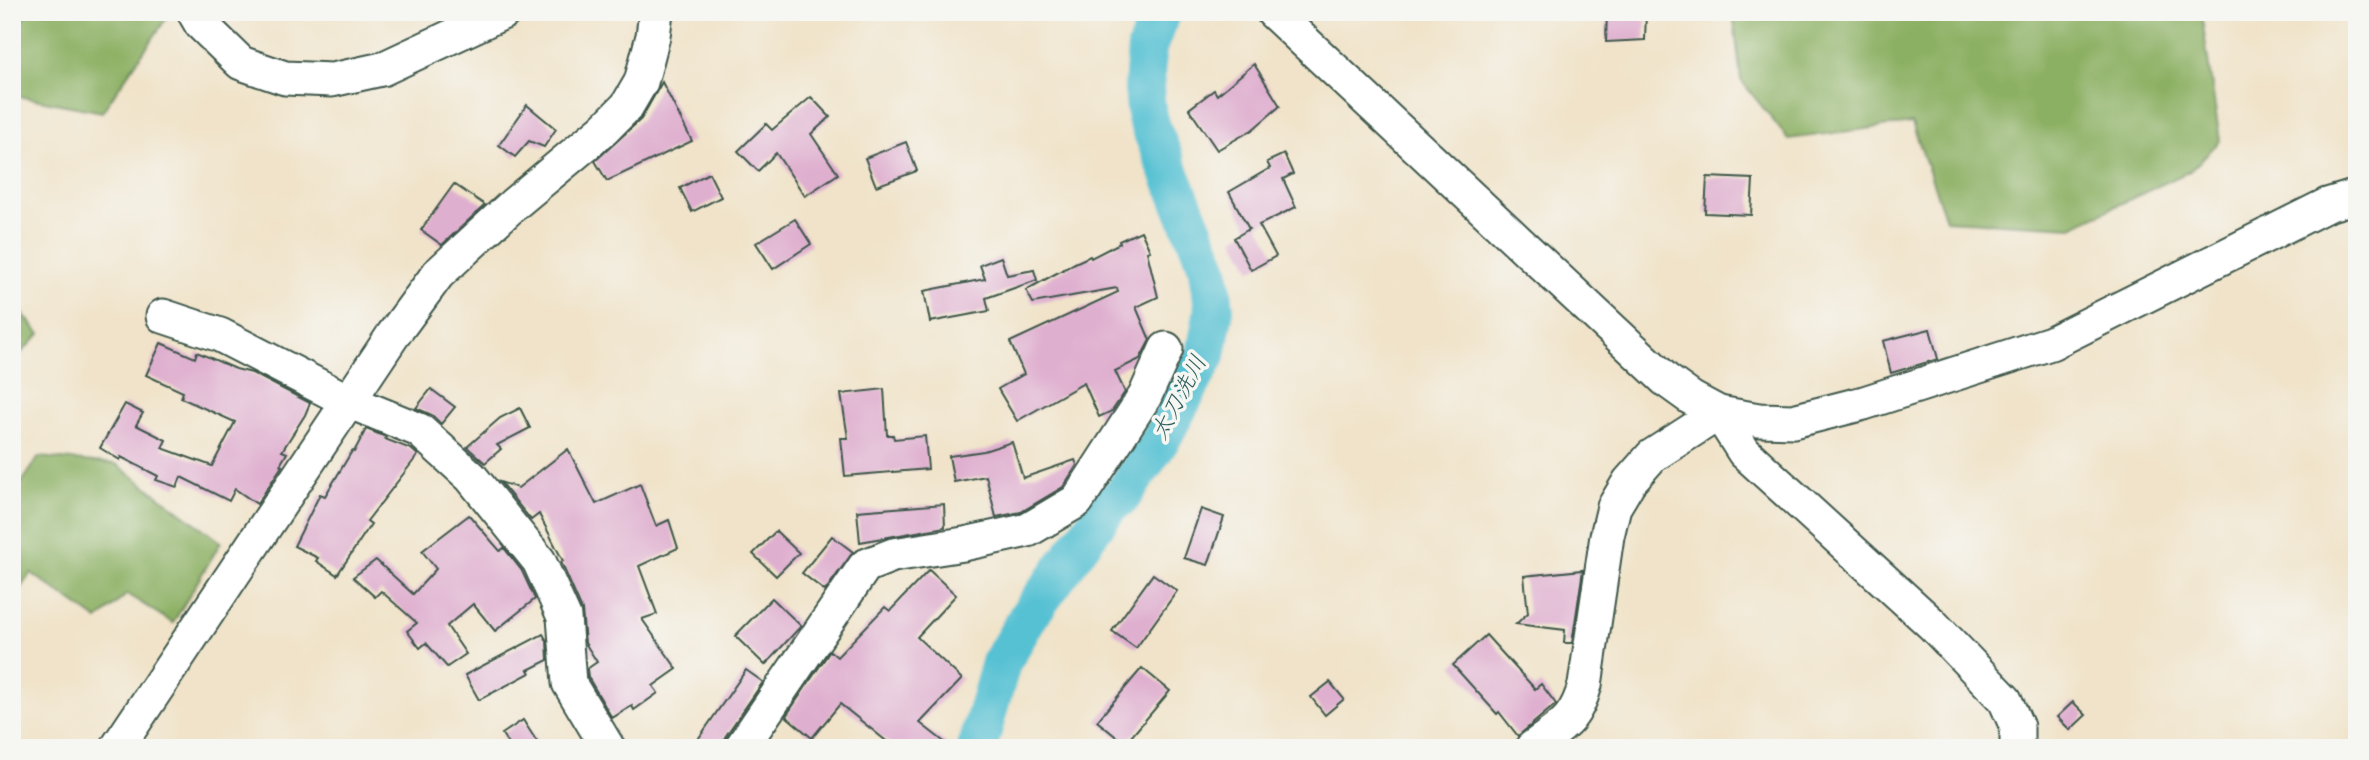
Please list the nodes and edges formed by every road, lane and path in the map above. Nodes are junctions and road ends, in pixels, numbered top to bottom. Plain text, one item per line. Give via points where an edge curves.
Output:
1 (504, 12) edge
2 (656, 12) edge
3 (1273, 12) edge
4 (204, 16) edge
5 (2357, 196) edge
6 (163, 316) dead end
7 (1166, 349) dead end
8 (348, 401) junction
9 (1719, 413) junction
10 (117, 748) edge
11 (608, 748) edge
12 (741, 748) edge
13 (1532, 748) edge
14 (2017, 748) edge

1 - 4 street via 382,69 332,80 285,78 241,63
2 - 8 street via 641,82 627,106 438,274
3 - 9 street via 1665,380
5 - 9 street via 2328,205 2051,343 1876,400 1793,421
6 - 8 street via 220,335
7 - 12 street via 1145,396 1077,501 1027,530 893,555 864,566
8 - 10 street
8 - 11 street via 419,430 471,477 539,561 564,617 569,683
9 - 13 street via 1652,456 1614,507 1579,705 1571,719
9 - 14 street via 1744,452 1932,625 2005,700 2017,727

